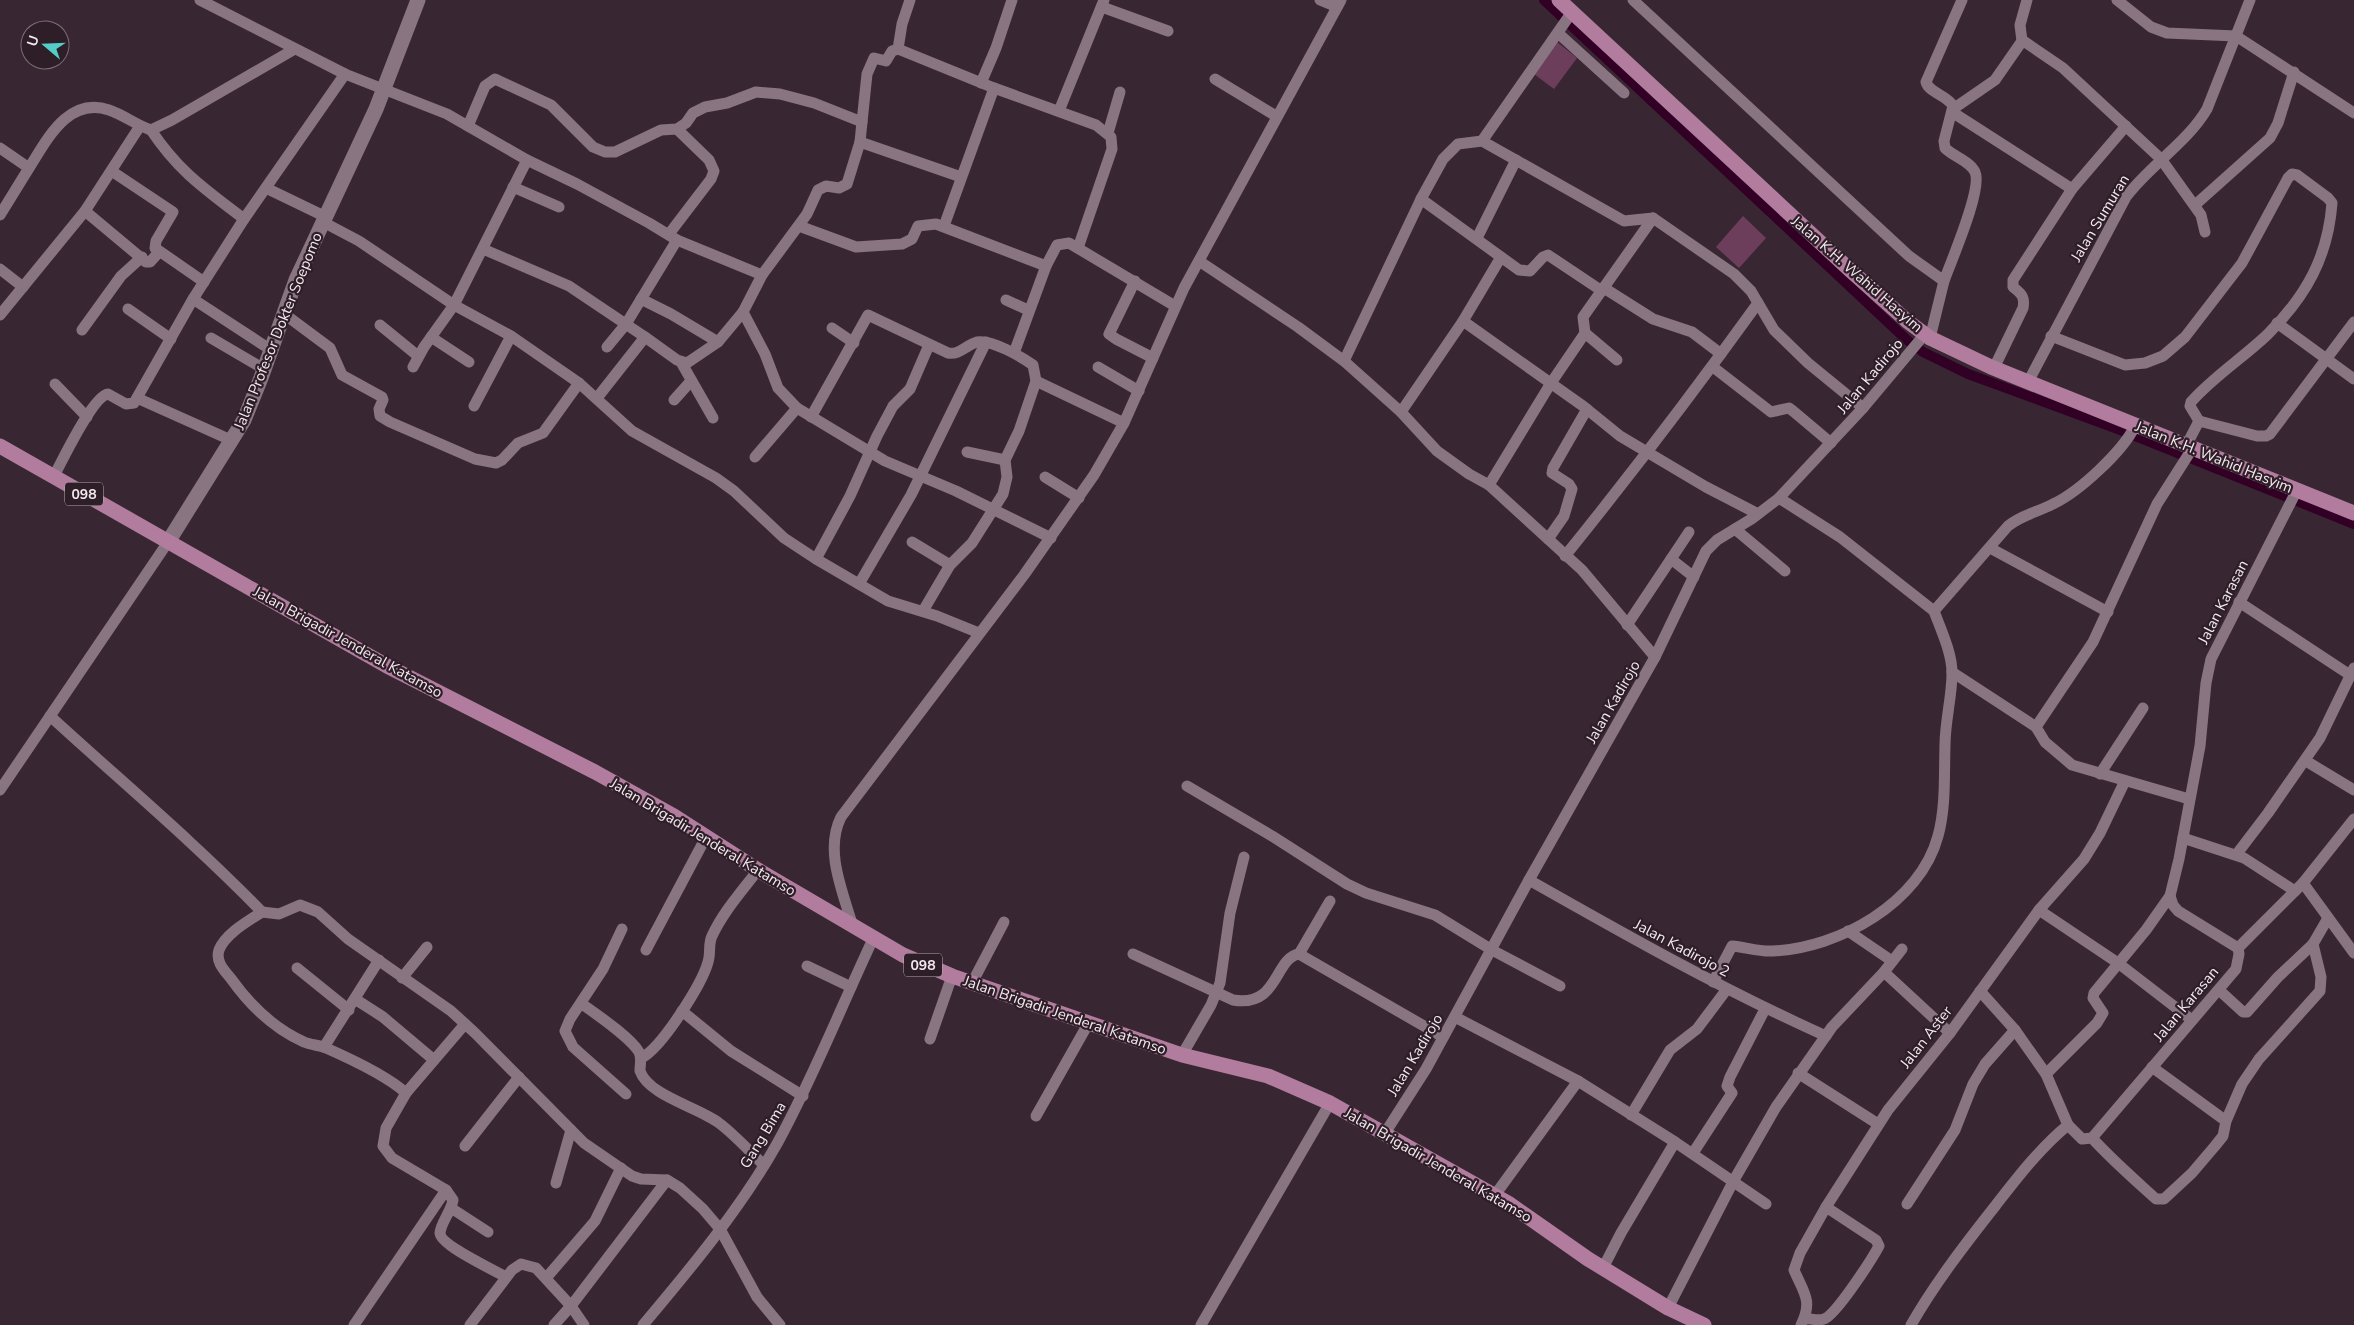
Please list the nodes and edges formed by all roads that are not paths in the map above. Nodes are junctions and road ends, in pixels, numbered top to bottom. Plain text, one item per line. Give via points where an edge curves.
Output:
1 (200, 0) edge
2 (418, 0) edge
3 (910, 0) edge
4 (1012, 0) edge
5 (1320, 0) edge
6 (1558, 0) edge
7 (1633, 0) edge
8 (1962, 0) edge
9 (2027, 0) edge
10 (2117, 0) edge
11 (2250, 0) edge
12 (1103, 3) edge
13 (1339, 3) edge
14 (1570, 13) junction
15 (1168, 31) dead end
16 (1559, 31) junction
17 (2236, 36) junction
18 (2022, 41) junction
19 (898, 49) junction
20 (293, 50) junction
21 (2294, 72) junction
22 (345, 74) junction
23 (1215, 79) dead end
24 (981, 83) junction
25 (994, 88) junction
26 (383, 91) junction
27 (1120, 92) dead end
28 (1624, 93) dead end
29 (1059, 111) junction
30 (1953, 111) junction
31 (2354, 113) edge
32 (1276, 116) junction
33 (862, 122) junction
34 (468, 126) junction
35 (2126, 126) junction
36 (146, 128) junction
37 (677, 129) junction
38 (1108, 133) junction
39 (1482, 141) junction
40 (860, 142) junction
41 (0, 148) edge
42 (2161, 159) junction
43 (527, 160) junction
44 (1516, 160) junction
45 (29, 168) junction
46 (113, 172) junction
47 (961, 177) junction
48 (513, 187) junction
49 (266, 188) junction
50 (2072, 189) junction
51 (1421, 199) junction
52 (2195, 205) junction
53 (558, 207) dead end
54 (85, 211) junction
55 (0, 215) edge
56 (1652, 218) junction
57 (244, 219) junction
58 (325, 220) junction
59 (799, 226) junction
60 (944, 226) junction
61 (2205, 232) dead end
62 (673, 237) junction
63 (1477, 238) junction
64 (1078, 248) junction
65 (483, 249) junction
66 (159, 252) junction
67 (142, 257) junction
68 (1502, 257) junction
69 (1199, 261) junction
70 (1046, 266) junction
71 (0, 269) edge
72 (762, 275) junction
73 (1135, 281) junction
74 (1944, 281) junction
75 (204, 282) junction
76 (22, 287) junction
77 (1603, 290) junction
78 (193, 299) junction
79 (641, 299) junction
80 (1006, 300) dead end
81 (1758, 303) junction
82 (454, 305) junction
83 (1176, 306) junction
84 (128, 309) dead end
85 (1028, 310) junction
86 (743, 312) junction
87 (283, 313) junction
88 (0, 314) edge
89 (1463, 320) junction
90 (2354, 322) edge
91 (2277, 323) junction
92 (626, 324) junction
93 (380, 325) dead end
94 (832, 328) dead end
95 (82, 330) dead end
96 (1585, 333) junction
97 (511, 336) junction
98 (1926, 336) junction
99 (2052, 336) junction
100 (431, 337) junction
101 (645, 337) junction
102 (211, 338) dead end
103 (171, 339) junction
104 (718, 342) junction
105 (986, 342) junction
106 (854, 343) junction
107 (929, 345) junction
108 (607, 347) dead end
109 (271, 350) junction
110 (1014, 353) junction
111 (1721, 354) junction
112 (1154, 358) junction
113 (2325, 359) junction
114 (1616, 360) dead end
115 (1344, 361) junction
116 (469, 362) dead end
117 (681, 362) junction
118 (1098, 367) dead end
119 (1713, 367) junction
120 (1994, 368) junction
121 (264, 369) junction
122 (2354, 379) edge
123 (691, 380) junction
124 (1036, 381) junction
125 (2028, 382) junction
126 (580, 383) junction
127 (1551, 383) junction
128 (55, 384) dead end
129 (1139, 391) junction
130 (137, 398) junction
131 (597, 398) junction
132 (674, 400) dead end
133 (474, 406) dead end
134 (797, 408) junction
135 (1863, 408) junction
136 (1587, 409) junction
137 (1401, 412) junction
138 (87, 416) junction
139 (811, 417) junction
140 (713, 418) dead end
141 (2199, 420) junction
142 (1124, 423) junction
143 (2134, 428) junction
144 (232, 441) junction
145 (1832, 443) junction
146 (0, 446) edge
147 (870, 452) junction
148 (967, 452) dead end
149 (1649, 453) junction
150 (2187, 454) junction
151 (755, 458) dead end
152 (1005, 460) junction
153 (54, 476) junction
154 (919, 476) junction
155 (1046, 477) dead end
156 (1489, 485) junction
157 (2295, 495) junction
158 (1079, 498) junction
159 (1779, 498) junction
160 (994, 510) junction
161 (2354, 513) edge
162 (1758, 514) junction
163 (1736, 528) junction
164 (1689, 532) dead end
165 (1051, 538) junction
166 (1548, 539) junction
167 (168, 542) junction
168 (912, 542) dead end
169 (1990, 548) junction
170 (1566, 556) junction
171 (816, 559) junction
172 (1670, 559) junction
173 (950, 565) junction
174 (1785, 571) dead end
175 (1694, 577) junction
176 (859, 584) junction
177 (2239, 602) junction
178 (923, 611) junction
179 (1934, 611) junction
180 (2108, 612) junction
181 (1627, 625) junction
182 (979, 633) junction
183 (1655, 657) junction
184 (1952, 672) junction
185 (2352, 672) edge
186 (2143, 708) dead end
187 (50, 716) junction
188 (2036, 727) junction
189 (2306, 761) junction
190 (2100, 774) junction
191 (2125, 781) junction
192 (2, 782) edge
193 (1187, 786) dead end
194 (2354, 790) edge
195 (2189, 799) junction
196 (2354, 819) edge
197 (706, 837) junction
198 (2183, 838) junction
199 (2236, 855) junction
200 (1244, 857) dead end
201 (758, 870) junction
202 (1529, 880) junction
203 (2299, 887) junction
204 (2170, 896) junction
205 (1330, 901) dead end
206 (2039, 910) junction
207 (262, 912) junction
208 (2328, 918) junction
209 (1004, 922) dead end
210 (852, 927) junction
211 (622, 928) dead end
212 (1848, 931) junction
213 (873, 939) junction
214 (2313, 944) junction
215 (427, 947) dead end
216 (1902, 948) dead end
217 (2238, 948) junction
218 (646, 950) dead end
219 (1492, 950) junction
220 (2354, 953) edge
221 (1133, 954) dead end
222 (1299, 954) junction
223 (379, 960) junction
224 (1892, 960) junction
225 (2118, 962) junction
226 (806, 966) dead end
227 (297, 968) dead end
228 (1884, 972) junction
229 (952, 976) junction
230 (402, 978) junction
231 (1713, 982) junction
232 (972, 984) junction
233 (1560, 986) dead end
234 (851, 987) junction
235 (1727, 989) junction
236 (2219, 990) junction
237 (1980, 991) junction
238 (1217, 993) junction
239 (355, 999) junction
240 (582, 1004) junction
241 (1765, 1009) junction
242 (349, 1010) junction
243 (682, 1012) junction
244 (1455, 1017) junction
245 (2192, 1020) junction
246 (465, 1024) junction
247 (1088, 1024) junction
248 (2015, 1030) junction
249 (1950, 1033) junction
250 (1826, 1036) junction
251 (1443, 1037) junction
252 (930, 1039) dead end
253 (324, 1047) junction
254 (1182, 1055) junction
255 (641, 1058) junction
256 (434, 1060) junction
257 (2152, 1067) junction
258 (1798, 1073) junction
259 (2046, 1074) junction
260 (520, 1077) junction
261 (1578, 1081) junction
262 (406, 1093) junction
263 (626, 1094) dead end
264 (803, 1096) junction
265 (1330, 1103) junction
266 (1631, 1115) junction
267 (1036, 1116) dead end
268 (2226, 1121) junction
269 (1878, 1124) junction
270 (2068, 1125) junction
271 (571, 1130) junction
272 (1385, 1133) junction
273 (2092, 1138) junction
274 (1676, 1142) junction
275 (465, 1146) dead end
276 (1693, 1153) junction
277 (764, 1165) junction
278 (621, 1168) junction
279 (667, 1180) junction
280 (1734, 1180) junction
281 (556, 1183) dead end
282 (446, 1190) junction
283 (1495, 1195) junction
284 (1766, 1204) dead end
285 (1907, 1204) dead end
286 (1826, 1207) junction
287 (451, 1208) junction
288 (720, 1229) junction
289 (488, 1232) dead end
290 (1603, 1268) junction
291 (506, 1277) junction
292 (547, 1277) junction
293 (571, 1306) junction
294 (1668, 1308) junction
295 (1803, 1322) edge
296 (354, 1325) edge
297 (470, 1325) edge
298 (554, 1325) edge
299 (584, 1325) edge
300 (642, 1325) edge
301 (780, 1325) edge
302 (1201, 1325) edge
303 (1704, 1325) edge
304 (1912, 1325) edge

1 - 20 street
2 - 26 main road, Jalan Profesor Dokter Soepomo
3 - 19 street
4 - 24 street
5 - 13 street
6 - 14 main road, Jalan K.H. Wahid Hasyim
7 - 74 street via 1909,256
8 - 30 street via 1926,82 1928,87 1951,102
9 - 18 street via 2020,25
10 - 17 street via 2151,27 2167,33
11 - 17 street, Jalan Sumuran
12 - 15 street
12 - 29 street
13 - 32 street
14 - 16 street
14 - 98 main road, Jalan K.H. Wahid Hasyim
16 - 28 street
16 - 39 street
17 - 21 street
17 - 42 street, Jalan Sumuran via 2212,100 2202,117
18 - 30 street via 1995,80
18 - 35 street via 2063,68
19 - 24 street
19 - 33 street via 892,51 886,61 874,58 871,62
20 - 22 street
20 - 36 street via 172,120
21 - 31 street
21 - 52 street via 2270,138
22 - 26 street
22 - 49 street
23 - 32 street
24 - 25 street
25 - 29 street
25 - 47 street
26 - 34 street via 433,108
26 - 58 main road, Jalan Profesor Dokter Soepomo
27 - 38 street
29 - 38 street via 1090,122
30 - 50 street
30 - 74 street via 1944,146 1969,165 1977,180 1971,208
32 - 69 street
33 - 37 street via 814,103 780,94 756,92 705,107 693,113
33 - 40 street
34 - 37 street via 485,86 494,79 551,105 601,151 615,152 661,130
34 - 43 street
35 - 42 street
35 - 50 street
36 - 45 street via 108,110 78,111 64,118
36 - 46 street
36 - 57 street via 183,171
37 - 62 street via 709,160 714,171
38 - 64 street via 1112,149
39 - 44 street
39 - 51 street via 1463,142 1449,151
40 - 47 street
40 - 59 street via 847,184 818,190
41 - 45 street
42 - 52 street
42 - 99 street, Jalan Sumuran via 2140,178 2126,197
43 - 48 street
43 - 62 street
44 - 56 street via 1624,221
44 - 63 street
45 - 55 street
46 - 54 street
46 - 66 street via 173,212 154,245
47 - 60 street
48 - 53 street
48 - 65 street
49 - 57 street
49 - 58 street
50 - 120 street via 2013,280 2013,287 2024,297 2023,308
51 - 63 street
51 - 115 street
52 - 61 street
54 - 67 street
54 - 76 street
56 - 77 street
56 - 81 street via 1734,274
57 - 75 street
58 - 82 street
58 - 87 main road, Jalan Profesor Dokter Soepomo
59 - 60 street via 856,247 902,244 912,239 921,224
59 - 72 street
60 - 70 street
62 - 72 street
62 - 79 street
63 - 68 street
64 - 70 street via 1066,242 1057,245
64 - 73 street
65 - 82 street
65 - 92 street via 569,286
66 - 67 street via 150,262
66 - 75 street
67 - 95 street via 121,276
68 - 77 street via 1526,272 1534,269 1548,255
68 - 89 street
69 - 83 street
69 - 115 street via 1298,326
70 - 85 street
71 - 76 street
72 - 86 street
73 - 83 street
73 - 112 street via 1109,334
74 - 98 street
75 - 78 street
76 - 88 street
77 - 96 street via 1583,317
77 - 111 street via 1653,319 1686,329
78 - 103 street
78 - 109 street
79 - 92 street
79 - 104 street
80 - 85 street
81 - 111 street
81 - 135 street via 1774,330 1786,342
82 - 97 street
82 - 100 street
83 - 112 street
84 - 103 street
85 - 110 street
86 - 104 street
86 - 134 street via 778,388
87 - 109 main road, Jalan Profesor Dokter Soepomo
87 - 126 street via 330,348 342,375 382,397 380,416 475,458 498,463 518,443 543,433
89 - 127 street
89 - 137 street
90 - 113 street
91 - 99 street via 2313,278 2331,206 2328,198 2294,174 2288,178 2242,263 2185,337 2163,356 2145,363 2125,365
91 - 113 street
91 - 141 street via 2210,381 2191,402 2190,406
92 - 101 street
92 - 108 street
93 - 100 street via 416,362
94 - 106 street
96 - 114 street
96 - 127 street
97 - 126 street
97 - 133 street
98 - 120 main road, Jalan K.H. Wahid Hasyim
98 - 135 street, Jalan Kadirojo
99 - 125 street, Jalan Sumuran
100 - 116 street
101 - 117 street
101 - 131 street
102 - 121 street
103 - 130 street
104 - 117 street via 688,362
105 - 107 street via 978,342 951,354
105 - 110 street
105 - 154 street
106 - 107 street via 870,315
106 - 139 street
107 - 147 street via 910,389 893,406
109 - 121 main road, Jalan Profesor Dokter Soepomo
110 - 124 street via 1033,365
111 - 119 street
112 - 129 street
113 - 122 street
113 - 141 street via 2282,420 2266,436
115 - 137 street
117 - 123 street
118 - 129 street
119 - 145 street via 1771,412 1788,408
119 - 149 street
120 - 125 main road, Jalan K.H. Wahid Hasyim
121 - 144 main road, Jalan Profesor Dokter Soepomo
123 - 132 street
123 - 140 street
124 - 142 street
124 - 152 street via 1020,431
125 - 143 main road, Jalan K.H. Wahid Hasyim
126 - 131 street
127 - 136 street
127 - 156 street
128 - 138 street
129 - 142 street
130 - 138 street via 130,404 104,394
130 - 144 street
131 - 171 street via 637,434 734,491 784,538
134 - 139 street
134 - 151 street
135 - 145 street, Jalan Kadirojo
136 - 149 street via 1620,436
136 - 166 street via 1553,468 1552,473 1572,489 1564,516
137 - 156 street via 1437,450
138 - 153 street
139 - 147 street
141 - 150 street
142 - 158 street
143 - 150 main road, Jalan K.H. Wahid Hasyim
143 - 169 street via 2126,443 2089,480 2060,501 2012,523
144 - 167 main road, Jalan Profesor Dokter Soepomo
145 - 159 street, Jalan Kadirojo
146 - 153 main road, 098
147 - 154 street
147 - 171 street
148 - 152 street
149 - 162 street
149 - 170 street
150 - 157 main road, Jalan K.H. Wahid Hasyim
150 - 180 street via 2148,523
152 - 160 street via 1006,483
153 - 167 main road, 098
154 - 160 street
154 - 176 street
155 - 158 street
156 - 166 street
157 - 161 main road, Jalan K.H. Wahid Hasyim
157 - 177 street, Jalan Karasan
158 - 165 street
159 - 162 street, Jalan Kadirojo
159 - 179 street via 1840,537
160 - 165 street
160 - 173 street via 972,542
162 - 163 street, Jalan Kadirojo
163 - 174 street
163 - 175 street, Jalan Kadirojo via 1711,545
164 - 172 street
165 - 182 street
166 - 170 street
167 - 187 street
167 - 197 main road, Jalan Brigadir Jenderal Katamso / 098 via 387,666 595,772
168 - 173 street
169 - 179 street
169 - 180 street
170 - 181 street via 1588,577
171 - 176 street
172 - 175 street
172 - 181 street
173 - 178 street
175 - 183 street, Jalan Kadirojo
176 - 178 street via 888,601
177 - 185 street
177 - 195 street, Jalan Karasan via 2208,669 2203,728
178 - 182 street
179 - 184 street
180 - 188 street via 2085,655
181 - 183 street
182 - 210 street via 847,807 837,825 834,851
183 - 202 street, Jalan Kadirojo
184 - 188 street
184 - 212 street via 1942,818 1932,855 1908,890
185 - 189 street via 2328,725
186 - 190 street
187 - 192 street
187 - 207 street via 219,868
188 - 190 street via 2045,742 2072,765
189 - 194 street
189 - 199 street
190 - 191 street
191 - 195 street
191 - 206 street, Jalan Aster via 2084,859
193 - 219 street via 1347,884 1435,915
195 - 198 street, Jalan Karasan
196 - 203 street
197 - 201 main road, Jalan Brigadir Jenderal Katamso / 098
197 - 218 street
198 - 199 street
198 - 204 street, Jalan Karasan
199 - 203 street
200 - 238 street via 1230,913
201 - 210 main road, Jalan Brigadir Jenderal Katamso / 098
201 - 243 street via 711,937 708,963
202 - 219 street, Jalan Kadirojo
202 - 231 street, Jalan Kadirojo 2
203 - 208 street
203 - 217 street
204 - 217 street via 2178,911
204 - 225 street
205 - 222 street
206 - 225 street
206 - 237 street, Jalan Aster
207 - 223 street via 279,914 304,905 318,912 348,939
207 - 253 street via 223,943 218,952 219,963 242,995 273,1024 304,1042
208 - 214 street
208 - 220 street
209 - 232 street
210 - 213 main road, Jalan Brigadir Jenderal Katamso / 098
211 - 240 street
212 - 224 street
212 - 231 street via 1808,946 1782,950 1733,946
213 - 229 main road, Jalan Brigadir Jenderal Katamso / 098 via 903,956
213 - 234 street, Gang Bima
214 - 236 street via 2247,1012
214 - 268 street via 2321,977 2320,990 2259,1059 2242,1084
215 - 230 street
216 - 224 street
217 - 236 street, Jalan Karasan via 2236,969
219 - 233 street
219 - 244 street, Jalan Kadirojo
221 - 238 street
222 - 238 street via 1290,959 1258,998 1243,1002
222 - 251 street
223 - 230 street
223 - 239 street
224 - 228 street
225 - 245 street
225 - 259 street via 2092,996 2102,1010 2102,1016
226 - 234 street
227 - 242 street
228 - 249 street
228 - 250 street
229 - 232 main road, Jalan Brigadir Jenderal Katamso / 098
229 - 252 street
230 - 246 street
231 - 235 street, Jalan Kadirojo 2
232 - 247 main road, Jalan Brigadir Jenderal Katamso / 098
234 - 264 street, Gang Bima
235 - 241 street, Jalan Kadirojo 2
235 - 266 street via 1697,1029 1670,1050
236 - 245 street, Jalan Karasan
237 - 248 street
237 - 249 street, Jalan Aster
238 - 254 street
239 - 242 street
239 - 256 street via 383,1017
240 - 255 street via 638,1050
240 - 263 street via 567,1025 567,1035 573,1047
241 - 250 street, Jalan Kadirojo 2
241 - 276 street via 1730,1077 1728,1086 1732,1093
242 - 253 street
243 - 255 street via 661,1042
243 - 264 street via 732,1051
244 - 251 street, Jalan Kadirojo
244 - 261 street
245 - 257 street, Jalan Karasan
246 - 256 street
246 - 260 street
247 - 254 main road, Jalan Brigadir Jenderal Katamso / 098
247 - 267 street
248 - 259 street
248 - 285 street via 1985,1064 1973,1084 1955,1130
249 - 269 street, Jalan Aster
250 - 258 street
251 - 272 street, Jalan Kadirojo
253 - 262 street
254 - 265 main road, Jalan Brigadir Jenderal Katamso / 098 via 1268,1076
255 - 277 street via 640,1071 646,1080 671,1099 720,1124
256 - 262 street
257 - 268 street
257 - 273 street, Jalan Karasan
258 - 269 street
258 - 280 street
259 - 270 street
260 - 271 street
260 - 275 street
261 - 266 street
261 - 283 street
262 - 282 street via 386,1128 383,1146 392,1158
264 - 277 street, Gang Bima
265 - 272 main road, Jalan Brigadir Jenderal Katamso / 098
265 - 302 street
266 - 274 street
268 - 273 street via 2215,1146 2164,1199 2156,1199
269 - 286 street, Jalan Aster
270 - 273 street via 2079,1137
270 - 304 street via 2000,1199
271 - 278 street
271 - 281 street
272 - 283 main road, Jalan Brigadir Jenderal Katamso / 098
274 - 276 street
274 - 290 street
276 - 280 street
277 - 288 street, Gang Bima
278 - 279 street via 641,1179
278 - 292 street via 594,1220
279 - 288 street via 680,1188
279 - 293 street
280 - 284 street
280 - 294 street
282 - 287 street via 453,1199
282 - 296 street
283 - 290 main road, Jalan Brigadir Jenderal Katamso / 098
286 - 295 street, Jalan Aster via 1794,1270 1808,1311
286 - 295 street via 1876,1240 1879,1246 1860,1277 1828,1316
287 - 289 street
287 - 291 street via 440,1232 442,1239
288 - 300 street, Gang Bima
288 - 301 street via 758,1297
290 - 294 main road, Jalan Brigadir Jenderal Katamso / 098
291 - 292 street via 516,1267 527,1264
291 - 297 street
292 - 293 street
293 - 298 street
293 - 299 street
294 - 303 main road, Jalan Brigadir Jenderal Katamso / 098

